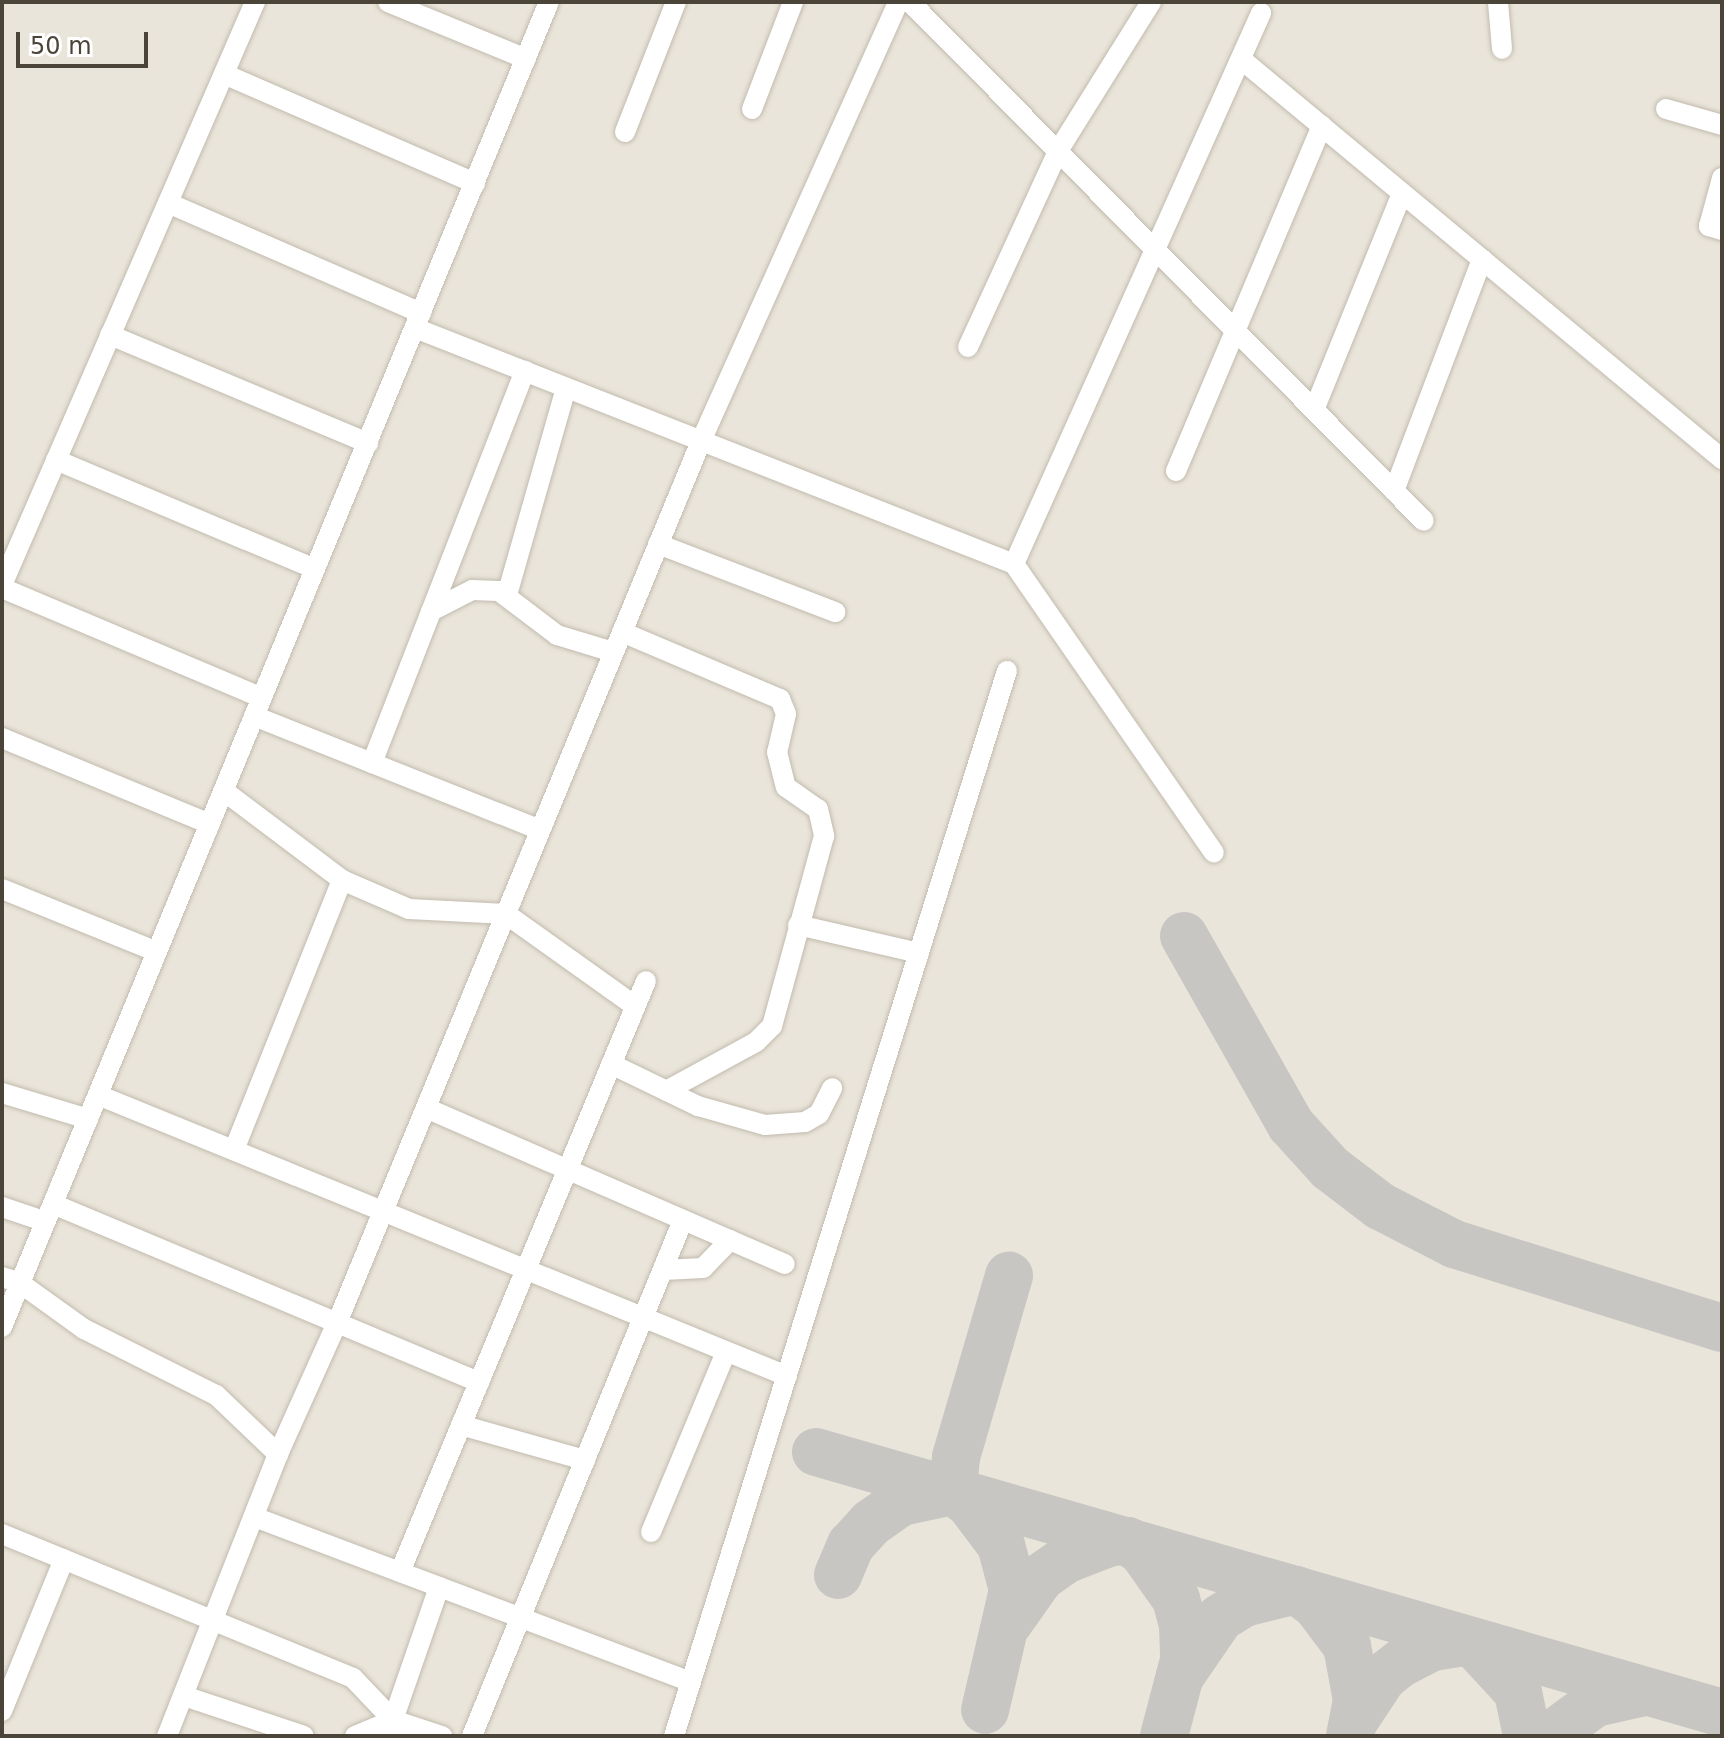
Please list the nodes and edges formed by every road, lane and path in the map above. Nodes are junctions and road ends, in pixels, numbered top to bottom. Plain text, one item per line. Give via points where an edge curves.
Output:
1 (255, 2) edge
2 (388, 2) edge
3 (549, 2) edge
4 (676, 2) edge
5 (793, 2) edge
6 (898, 2) edge
7 (910, 2) edge
8 (1151, 2) edge
9 (1498, 2) edge
10 (1261, 13) dead end
11 (1502, 49) dead end
12 (526, 59) junction
13 (1241, 59) junction
14 (224, 74) junction
15 (752, 109) dead end
16 (1666, 109) dead end
17 (1722, 125) edge
18 (1322, 126) junction
19 (625, 132) dead end
20 (1058, 151) junction
21 (1722, 178) edge
22 (475, 183) junction
23 (1402, 193) junction
24 (168, 203) junction
25 (1722, 230) edge
26 (1155, 250) junction
27 (1482, 259) junction
28 (418, 320) junction
29 (1236, 331) junction
30 (110, 335) junction
31 (968, 347) dead end
32 (525, 371) junction
33 (566, 388) junction
34 (1314, 410) junction
35 (701, 441) junction
36 (368, 443) junction
37 (1722, 459) edge
38 (56, 460) junction
39 (1176, 471) dead end
40 (1394, 491) junction
41 (1424, 521) dead end
42 (658, 544) junction
43 (1014, 564) junction
44 (315, 569) junction
45 (2, 587) edge
46 (507, 595) junction
47 (431, 611) junction
48 (835, 612) dead end
49 (622, 632) junction
50 (613, 652) junction
51 (1007, 671) dead end
52 (258, 707) junction
53 (2, 738) edge
54 (372, 763) junction
55 (224, 791) junction
56 (210, 824) junction
57 (540, 830) junction
58 (1214, 853) dead end
59 (342, 880) junction
60 (6, 891) edge
61 (2, 912) edge
62 (506, 914) junction
63 (798, 925) junction
64 (157, 952) junction
65 (919, 953) junction
66 (646, 981) dead end
67 (635, 1006) junction
68 (611, 1064) junction
69 (832, 1088) dead end
70 (666, 1091) junction
71 (2, 1093) edge
72 (98, 1095) junction
73 (426, 1108) junction
74 (88, 1119) junction
75 (234, 1150) junction
76 (568, 1170) junction
77 (2, 1207) edge
78 (383, 1211) junction
79 (49, 1213) junction
80 (683, 1220) junction
81 (730, 1240) junction
82 (784, 1264) dead end
83 (526, 1270) junction
84 (663, 1270) junction
85 (11, 1280) edge
86 (643, 1318) junction
87 (337, 1323) junction
88 (2, 1327) edge
89 (726, 1352) junction
90 (787, 1376) junction
91 (479, 1382) junction
92 (461, 1425) junction
93 (278, 1454) junction
94 (585, 1460) junction
95 (257, 1518) junction
96 (651, 1532) dead end
97 (2, 1534) edge
98 (64, 1559) junction
99 (400, 1572) junction
100 (439, 1587) junction
101 (520, 1618) junction
102 (215, 1619) junction
103 (691, 1682) junction
104 (184, 1696) junction
105 (2, 1711) edge
106 (394, 1728) edge
107 (167, 1736) edge
108 (304, 1736) edge
109 (355, 1736) edge
110 (442, 1736) edge
111 (472, 1736) edge
112 (674, 1736) edge

1 - 14 street
2 - 12 street
3 - 12 street
4 - 19 street
5 - 15 street
6 - 35 street
7 - 20 street
8 - 20 street
9 - 11 street
10 - 13 street
12 - 22 street
13 - 18 street
13 - 26 street
14 - 22 street
14 - 24 street
16 - 17 street
18 - 23 street
18 - 29 street
20 - 26 street
20 - 31 street
21 - 25 street via 1709,226
22 - 28 street
23 - 27 street
23 - 34 street
24 - 28 street
24 - 30 street
26 - 29 street
26 - 43 street
27 - 37 street
27 - 40 street
28 - 32 street
28 - 36 street
29 - 34 street
29 - 39 street
30 - 36 street
30 - 38 street
32 - 33 street
32 - 47 street
33 - 35 street
33 - 46 street
34 - 40 street
35 - 42 street
35 - 43 street
36 - 44 street
38 - 44 street
38 - 45 street
40 - 41 street
42 - 48 street
42 - 49 street
43 - 58 street
44 - 52 street
45 - 52 street
46 - 47 street via 472,590
46 - 50 street via 557,635
47 - 54 street
49 - 50 street
49 - 63 street via 780,699 786,714 777,752 786,787 818,809 824,836
50 - 57 street
51 - 65 street
52 - 54 street
52 - 55 street
53 - 56 street
54 - 57 street
55 - 56 street
55 - 59 street
56 - 64 street
57 - 62 street
59 - 62 street via 409,909
59 - 75 street
60 - 61 street
60 - 64 street
62 - 67 street
62 - 73 street
63 - 65 street
63 - 70 street via 772,1026 756,1042
64 - 72 street
65 - 90 street
66 - 67 street
67 - 68 street
68 - 70 street
68 - 76 street
69 - 70 street via 819,1114 805,1122 765,1125
71 - 74 street
72 - 74 street
72 - 75 street
73 - 76 street
73 - 78 street
74 - 79 street
75 - 78 street
76 - 80 street
76 - 83 street
77 - 79 street
78 - 83 street
78 - 87 street
79 - 85 street
79 - 87 street
80 - 81 street
80 - 84 street
81 - 82 street
81 - 84 street via 703,1268 691,1273
83 - 86 street
83 - 91 street
84 - 86 street
85 - 88 street
85 - 93 street via 84,1329 216,1395
86 - 89 street
86 - 94 street
87 - 91 street
87 - 93 street
89 - 90 street
89 - 96 street
90 - 103 street
91 - 92 street
92 - 94 street
92 - 99 street
93 - 95 street
94 - 101 street
95 - 99 street
95 - 102 street
97 - 98 street
98 - 102 street
98 - 105 street
99 - 100 street
100 - 101 street
100 - 106 street
101 - 103 street
101 - 111 street
102 - 104 street
102 - 106 street via 353,1678
103 - 112 street
104 - 107 street
104 - 108 street
106 - 109 street
106 - 110 street

